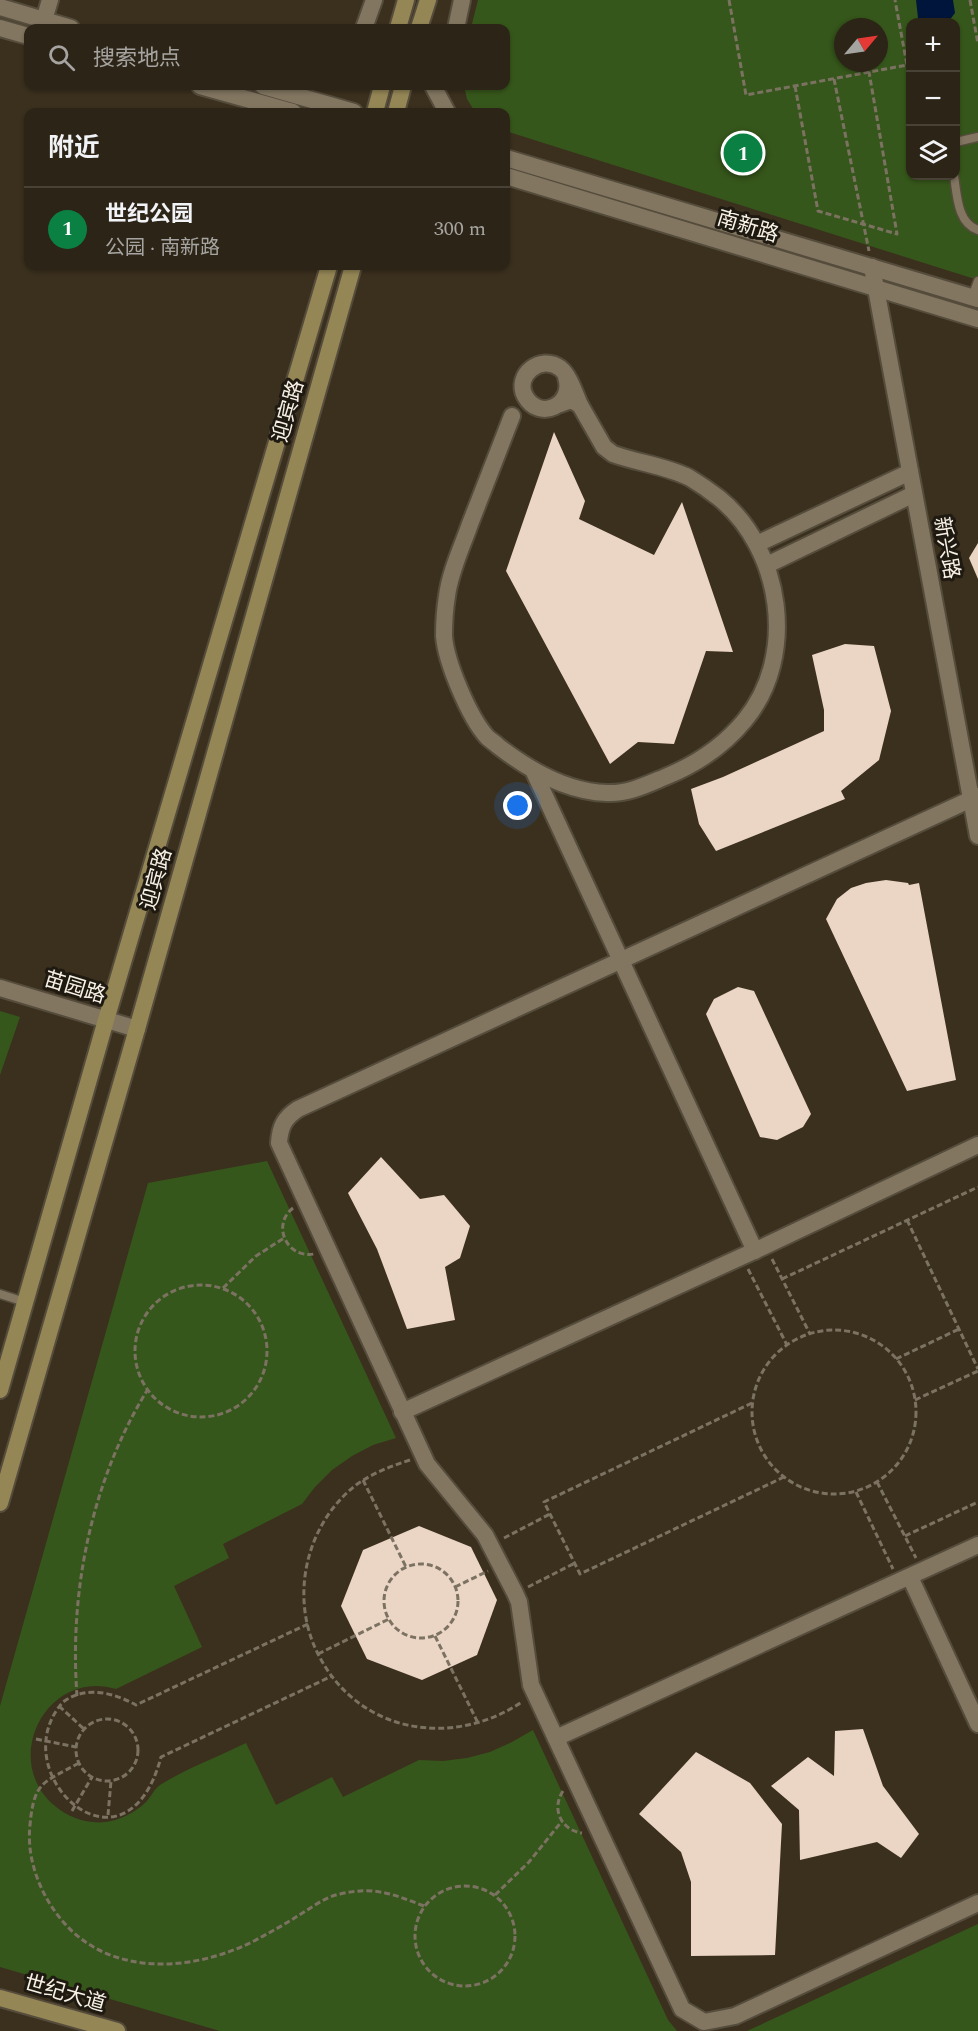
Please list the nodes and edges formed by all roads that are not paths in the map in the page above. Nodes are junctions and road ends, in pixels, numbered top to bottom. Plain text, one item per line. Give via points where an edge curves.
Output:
1 (50, 0) edge
2 (374, 0) edge
3 (406, 0) edge
4 (428, 0) edge
5 (462, 0) edge
6 (0, 7) edge
7 (44, 20) junction
8 (58, 24) edge
9 (365, 24) edge
10 (392, 24) edge
11 (399, 24) edge
12 (421, 24) edge
13 (457, 24) edge
14 (0, 28) edge
15 (24, 35) edge
16 (214, 90) edge
17 (277, 90) edge
18 (381, 90) edge
19 (402, 90) edge
20 (236, 96) junction
21 (259, 108) edge
22 (279, 108) edge
23 (340, 108) edge
24 (376, 108) edge
25 (397, 108) edge
26 (978, 137) edge
27 (960, 141) edge
28 (510, 159) edge
29 (535, 176) junction
30 (510, 178) edge
31 (955, 180) edge
32 (978, 230) edge
33 (872, 267) junction
34 (328, 270) edge
35 (352, 270) edge
36 (978, 281) edge
37 (876, 289) junction
38 (975, 298) edge
39 (978, 319) edge
40 (566, 376) junction
41 (524, 378) junction
42 (560, 404) junction
43 (580, 405) junction
44 (535, 406) junction
45 (512, 416) junction
46 (910, 472) junction
47 (914, 494) junction
48 (757, 544) junction
49 (767, 565) junction
50 (533, 770) junction
51 (974, 797) edge
52 (978, 836) edge
53 (622, 960) junction
54 (0, 988) edge
55 (106, 1020) junction
56 (137, 1029) junction
57 (978, 1145) edge
58 (754, 1251) junction
59 (0, 1294) edge
60 (25, 1302) junction
61 (4, 1363) edge
62 (0, 1390) edge
63 (402, 1412) junction
64 (0, 1503) edge
65 (978, 1545) edge
66 (911, 1576) junction
67 (978, 1724) edge
68 (556, 1738) junction
69 (978, 1903) edge
70 (0, 1998) edge
71 (117, 2031) edge

1 - 7 street
2 - 9 street
3 - 10 street
3 - 11 main road
4 - 12 main road
5 - 13 street
6 - 7 street
7 - 8 street
14 - 15 street
16 - 20 street
17 - 23 street
18 - 24 main road
19 - 25 main road
20 - 21 street
20 - 22 street
26 - 27 lane
28 - 29 street, 南新路
29 - 30 street, 南新路
29 - 33 street, 南新路
29 - 37 street, 南新路
31 - 32 lane via 961,213 970,227
33 - 37 street, 新兴路
33 - 38 street, 南新路
34 - 55 main road, 迎宾路
35 - 56 main road, 迎宾路
36 - 38 lane
37 - 39 street, 南新路
37 - 46 street, 新兴路
40 - 41 street via 558,366 544,363 532,368
40 - 42 street via 568,391
40 - 43 street
41 - 44 street via 526,398
41 - 45 street
42 - 43 street via 572,400
42 - 44 street via 548,409
43 - 48 street via 604,447 613,454 688,477 721,500
44 - 45 street
45 - 50 street via 447,594 444,637 453,674 486,736
46 - 47 street, 新兴路
46 - 48 street
47 - 49 street
47 - 51 street, 新兴路
48 - 49 street
49 - 50 street via 776,625 773,664 768,682 747,718 728,739 706,758 681,771 632,790 609,794 563,784
50 - 53 street
51 - 52 street, 新兴路
51 - 53 street
53 - 58 street
53 - 63 street via 298,1109 283,1123 279,1143
54 - 55 street, 苗园路
55 - 56 street, 苗园路
55 - 60 main road, 迎宾路
56 - 64 main road, 迎宾路
57 - 58 street
58 - 63 street
59 - 60 lane
60 - 61 main road, 迎宾路
61 - 62 main road, 迎宾路
63 - 68 street via 427,1464 485,1535 515,1593 531,1685
65 - 66 street
66 - 67 street
66 - 68 street
68 - 69 street via 682,2009 704,2022 735,2016
70 - 71 main road, 世纪大道

